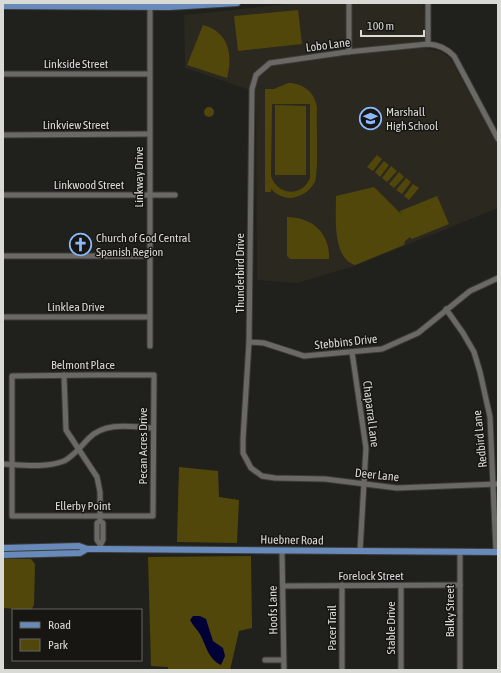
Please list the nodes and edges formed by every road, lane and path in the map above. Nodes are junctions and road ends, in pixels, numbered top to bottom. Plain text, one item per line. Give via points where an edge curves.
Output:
1 (237, 3) edge
2 (349, 3) edge
3 (428, 3) edge
4 (37, 4) edge
5 (3, 6) edge
6 (150, 8) junction
7 (428, 44) junction
8 (349, 52) junction
9 (259, 72) joint
10 (3, 74) edge
11 (149, 74) junction
12 (149, 134) junction
13 (3, 135) edge
14 (498, 139) edge
15 (3, 195) edge
16 (176, 195) dead end
17 (149, 196) junction
18 (3, 256) edge
19 (150, 256) junction
20 (498, 278) edge
21 (446, 309) junction
22 (3, 317) edge
23 (149, 318) junction
24 (249, 342) junction
25 (150, 346) dead end
26 (352, 352) junction
27 (64, 375) junction
28 (154, 375) joint
29 (153, 428) junction
30 (78, 450) junction
31 (3, 464) edge
32 (12, 464) junction
33 (256, 472) joint
34 (496, 484) edge
35 (363, 485) junction
36 (153, 516) joint
37 (100, 518) junction
38 (100, 547) junction
39 (3, 548) edge
40 (87, 549) junction
41 (282, 551) junction
42 (360, 551) junction
43 (460, 552) junction
44 (497, 552) edge
45 (3, 555) edge
46 (342, 585) junction
47 (460, 585) junction
48 (283, 586) junction
49 (401, 586) junction
50 (265, 660) dead end
51 (283, 660) junction
52 (284, 670) edge
53 (342, 670) edge
54 (402, 670) edge
55 (460, 670) edge

1 - 6 main road
2 - 8 street
3 - 7 street
4 - 5 main road
4 - 6 main road
6 - 11 street, Linkway Drive
7 - 8 street, Lobo Lane
7 - 14 street via 444,48 454,56
8 - 9 street, Lobo Lane via 270,63
9 - 24 street, Thunderbird Drive via 252,89
10 - 11 street, Linkside Street
11 - 12 street, Linkway Drive
12 - 13 street, Linkview Street
12 - 17 street, Linkway Drive
15 - 17 street, Linkwood Street
16 - 17 street, Linkwood Street
17 - 19 street, Linkway Drive
18 - 19 street
19 - 23 street, Linkway Drive
20 - 21 street, Stebbins Drive via 478,286
21 - 26 street, Stebbins Drive via 418,333 394,345
21 - 34 street, Redbird Lane via 474,352 480,372 492,431
22 - 23 street, Linklea Drive
23 - 25 street, Linkway Drive
24 - 26 street, Stebbins Drive via 264,343 304,356
24 - 33 street, Thunderbird Drive via 243,452 246,461
26 - 35 street, Chaparral Lane via 366,448
27 - 28 street, Belmont Place
27 - 30 street via 65,422 70,438
27 - 32 street, Belmont Place via 12,376
28 - 29 street, Pecan Acres Drive
29 - 30 street via 131,426 104,429 90,437
29 - 36 street, Pecan Acres Drive
30 - 32 street via 55,464
30 - 37 street via 97,477
31 - 32 street
32 - 37 street, Ellerby Point via 12,516
33 - 35 street, Deer Lane via 262,476 275,478 325,479
34 - 35 street, Deer Lane via 416,488
34 - 44 street, Redbird Lane
35 - 42 street, Chaparral Lane
36 - 37 street, Ellerby Point
37 - 38 street via 104,523
38 - 40 main road, Huebner Road
38 - 41 main road, Huebner Road
39 - 40 main road, Huebner Road via 79,546
40 - 45 main road, Huebner Road via 80,553
41 - 42 main road, Huebner Road
41 - 48 street, Hoofs Lane
42 - 43 main road, Huebner Road
43 - 44 main road, Huebner Road
43 - 47 street, Balky Street
46 - 48 street, Forelock Street
46 - 49 street, Forelock Street
46 - 53 street, Pacer Trail
47 - 49 street, Forelock Street
47 - 55 street, Balky Street
48 - 51 street, Hoofs Lane
49 - 54 street, Stable Drive
50 - 51 street
51 - 52 street, Hoofs Lane

